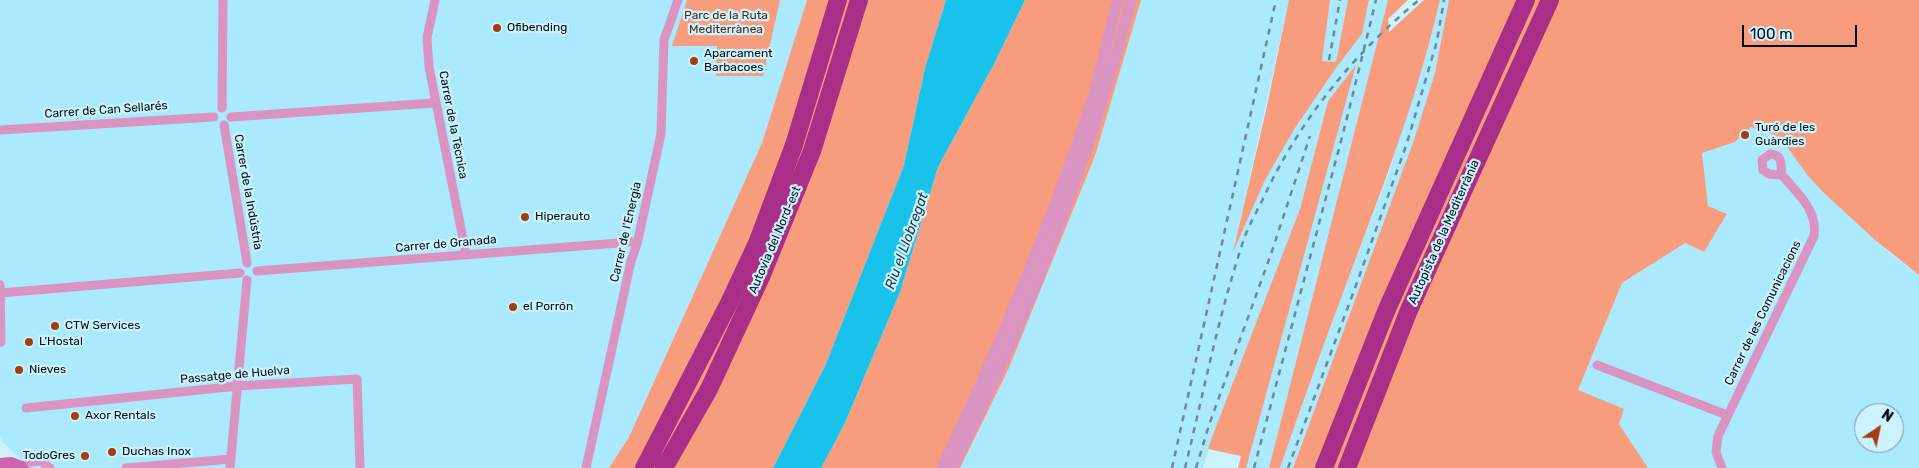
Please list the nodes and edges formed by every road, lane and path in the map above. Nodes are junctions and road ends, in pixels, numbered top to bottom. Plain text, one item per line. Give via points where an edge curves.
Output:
1 (223, 0) edge
2 (436, 0) edge
3 (678, 0) edge
4 (838, 0) edge
5 (859, 0) edge
6 (1118, 0) edge
7 (1131, 0) edge
8 (1526, 0) edge
9 (1550, 0) edge
10 (434, 103) junction
11 (222, 108) junction
12 (214, 117) junction
13 (231, 117) junction
14 (224, 125) junction
15 (0, 130) edge
16 (1782, 175) dead end
17 (637, 244) junction
18 (466, 254) junction
19 (247, 264) junction
20 (257, 271) junction
21 (240, 273) junction
22 (247, 280) junction
23 (0, 290) edge
24 (1, 342) edge
25 (1598, 365) dead end
26 (238, 386) junction
27 (709, 389) junction
28 (26, 408) dead end
29 (1727, 415) junction
30 (668, 421) junction
31 (0, 453) edge
32 (230, 463) edge
33 (13, 466) edge
34 (50, 468) edge
35 (126, 468) edge
36 (360, 468) edge
37 (586, 468) edge
38 (634, 468) edge
39 (644, 468) edge
40 (664, 468) edge
41 (675, 468) edge
42 (942, 468) edge
43 (953, 468) edge
44 (1324, 468) edge
45 (1347, 468) edge
46 (1722, 468) edge

1 - 11 street
2 - 10 street, Carrer de la Tècnica via 427,38
3 - 17 street, Carrer de l'Energia via 664,40 661,134
4 - 30 highway, Autovia del Nord-est via 794,145 758,241
5 - 27 highway, Autovia del Nord-est via 812,151 761,276
6 - 42 street via 1093,94 1042,242
7 - 43 street via 1086,149 1054,238 1018,327
8 - 44 highway, Autopista de la Mediterrània via 1387,309
9 - 45 highway, Autopista de la Mediterrània via 1409,310
10 - 13 street
10 - 18 street, Carrer de la Tècnica
11 - 12 street via 216,110
11 - 13 street via 229,110
12 - 14 street
12 - 15 street, Carrer de Can Sellarés
13 - 14 street
14 - 19 street, Carrer de la Indústria
16 - 29 street, Carrer de les Comunicacions via 1812,213 1814,236
17 - 18 street, Carrer de Granada
17 - 37 street, Carrer de l'Energia
18 - 20 street, Carrer de Granada
19 - 20 street via 253,265
19 - 21 street via 241,267
20 - 22 street via 254,278
21 - 22 street
21 - 23 street
22 - 26 street
23 - 24 street
25 - 29 street
26 - 28 street, Passatge de Huelva
26 - 32 street
26 - 36 street, Passatge de Huelva via 357,379
27 - 40 highway, Autovia del Nord-est
27 - 41 highway
29 - 46 street, Carrer de les Comunicacions via 1716,444
30 - 38 highway
30 - 39 highway, Autovia del Nord-est
31 - 33 main road
32 - 35 street
33 - 34 street via 41,461

